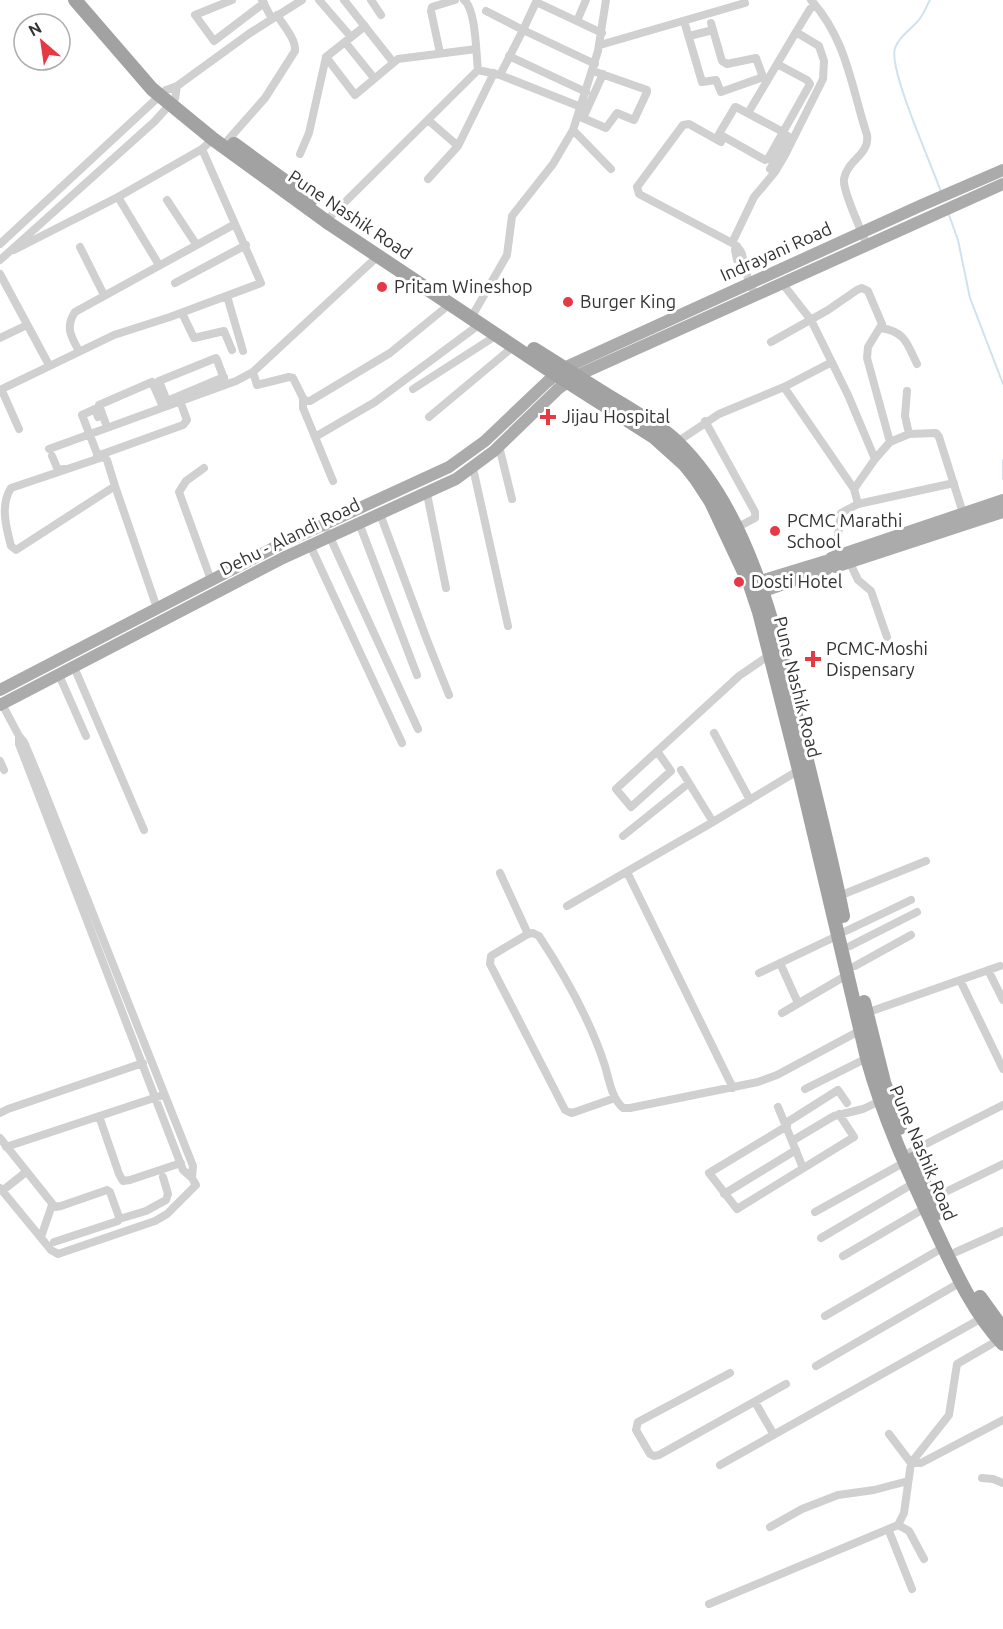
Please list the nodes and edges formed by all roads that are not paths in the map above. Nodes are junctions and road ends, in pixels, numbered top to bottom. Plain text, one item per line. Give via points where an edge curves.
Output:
1 (75, 0) edge
2 (87, 0) edge
3 (232, 0) edge
4 (302, 0) edge
5 (319, 0) edge
6 (344, 0) edge
7 (371, 0) edge
8 (455, 0) edge
9 (464, 0) edge
10 (586, 0) edge
11 (606, 0) edge
12 (811, 0) edge
13 (537, 1) edge
14 (263, 2) edge
15 (745, 3) dead end
16 (810, 9) dead end
17 (486, 11) dead end
18 (381, 15) dead end
19 (274, 17) junction
20 (578, 21) junction
21 (684, 21) junction
22 (365, 26) junction
23 (523, 30) junction
24 (796, 32) junction
25 (602, 33) junction
26 (689, 36) junction
27 (348, 40) junction
28 (600, 45) junction
29 (476, 49) junction
30 (440, 53) junction
31 (509, 56) junction
32 (326, 57) junction
33 (393, 62) junction
34 (777, 64) junction
35 (594, 67) junction
36 (478, 70) junction
37 (497, 74) junction
38 (603, 74) junction
39 (374, 78) junction
40 (586, 92) junction
41 (169, 95) junction
42 (748, 113) junction
43 (581, 114) junction
44 (428, 120) junction
45 (573, 130) junction
46 (783, 132) junction
47 (228, 140) junction
48 (207, 144) junction
49 (458, 146) junction
50 (300, 154) dead end
51 (611, 169) dead end
52 (773, 170) junction
53 (1003, 170) edge
54 (428, 179) dead end
55 (1003, 184) edge
56 (118, 197) junction
57 (168, 200) dead end
58 (331, 216) junction
59 (235, 224) junction
60 (862, 233) junction
61 (0, 244) edge
62 (196, 244) junction
63 (734, 244) junction
64 (867, 245) junction
65 (246, 246) junction
66 (80, 247) dead end
67 (2, 255) edge
68 (378, 256) junction
69 (159, 265) junction
70 (0, 274) edge
71 (175, 283) dead end
72 (750, 283) junction
73 (782, 283) junction
74 (104, 295) junction
75 (755, 295) junction
76 (227, 296) junction
77 (450, 304) junction
78 (182, 313) junction
79 (478, 317) junction
80 (811, 320) junction
81 (27, 325) junction
82 (881, 328) junction
83 (497, 335) junction
84 (0, 338) edge
85 (771, 342) dead end
86 (514, 346) junction
87 (232, 350) dead end
88 (79, 351) junction
89 (243, 351) dead end
90 (832, 362) junction
91 (917, 364) dead end
92 (49, 365) junction
93 (253, 372) junction
94 (566, 375) junction
95 (225, 381) junction
96 (784, 387) junction
97 (413, 389) dead end
98 (907, 391) dead end
99 (2, 393) edge
100 (303, 398) junction
101 (180, 400) junction
102 (163, 407) junction
103 (429, 417) dead end
104 (705, 421) junction
105 (105, 428) junction
106 (20, 429) dead end
107 (90, 434) junction
108 (909, 434) junction
109 (315, 437) junction
110 (677, 442) junction
111 (890, 442) junction
112 (499, 446) junction
113 (98, 456) junction
114 (875, 459) junction
115 (204, 468) dead end
116 (473, 468) junction
117 (333, 481) dead end
118 (954, 483) junction
119 (115, 486) junction
120 (854, 489) junction
121 (426, 494) junction
122 (512, 500) dead end
123 (1003, 500) edge
124 (858, 504) junction
125 (1003, 512) edge
126 (963, 513) junction
127 (380, 514) junction
128 (360, 523) junction
129 (736, 528) junction
130 (327, 530) junction
131 (310, 545) junction
132 (831, 562) junction
133 (850, 562) junction
134 (211, 580) junction
135 (446, 588) dead end
136 (756, 588) junction
137 (157, 608) junction
138 (508, 626) dead end
139 (887, 637) dead end
140 (771, 654) junction
141 (74, 667) junction
142 (59, 675) junction
143 (417, 675) dead end
144 (0, 690) edge
145 (449, 695) dead end
146 (1, 704) edge
147 (418, 729) dead end
148 (714, 733) dead end
149 (86, 736) dead end
150 (402, 743) dead end
151 (657, 751) junction
152 (0, 761) edge
153 (4, 770) dead end
154 (681, 770) dead end
155 (799, 770) junction
156 (37, 782) junction
157 (690, 783) junction
158 (750, 800) junction
159 (713, 822) junction
160 (144, 830) dead end
161 (623, 836) dead end
162 (926, 861) dead end
163 (627, 872) junction
164 (500, 873) dead end
165 (839, 896) junction
166 (911, 900) dead end
167 (567, 906) dead end
168 (916, 912) dead end
169 (843, 933) junction
170 (528, 934) junction
171 (911, 935) dead end
172 (850, 946) junction
173 (780, 963) junction
174 (1000, 966) dead end
175 (988, 970) junction
176 (851, 971) junction
177 (759, 974) dead end
178 (960, 980) junction
179 (1003, 1000) edge
180 (798, 1003) junction
181 (782, 1013) dead end
182 (866, 1013) junction
183 (861, 1030) junction
184 (867, 1058) junction
185 (139, 1064) junction
186 (1003, 1069) edge
187 (733, 1088) junction
188 (805, 1089) dead end
189 (160, 1096) junction
190 (615, 1098) junction
191 (880, 1101) junction
192 (847, 1104) dead end
193 (1003, 1105) edge
194 (778, 1107) dead end
195 (0, 1113) edge
196 (839, 1114) junction
197 (99, 1116) junction
198 (786, 1125) junction
199 (0, 1138) edge
200 (792, 1141) junction
201 (6, 1147) junction
202 (796, 1150) junction
203 (907, 1157) junction
204 (181, 1163) junction
205 (1003, 1164) edge
206 (803, 1168) junction
207 (26, 1172) junction
208 (163, 1177) dead end
209 (192, 1178) junction
210 (914, 1183) junction
211 (1, 1190) edge
212 (724, 1194) junction
213 (928, 1204) junction
214 (52, 1205) junction
215 (815, 1212) dead end
216 (119, 1219) junction
217 (1003, 1231) edge
218 (41, 1237) junction
219 (821, 1239) dead end
220 (54, 1242) dead end
221 (950, 1250) junction
222 (843, 1256) dead end
223 (961, 1282) junction
224 (825, 1316) dead end
225 (982, 1318) junction
226 (1002, 1338) edge
227 (816, 1366) dead end
228 (730, 1372) dead end
229 (786, 1384) dead end
230 (755, 1402) junction
231 (1003, 1420) edge
232 (889, 1434) dead end
233 (774, 1435) junction
234 (911, 1463) junction
235 (720, 1466) dead end
236 (982, 1478) dead end
237 (908, 1481) junction
238 (1003, 1483) edge
239 (898, 1525) junction
240 (770, 1527) dead end
241 (889, 1531) junction
242 (924, 1559) dead end
243 (912, 1589) dead end
244 (709, 1604) dead end

1 - 41 highway, Pune Nashik Road via 137,74
2 - 41 highway, Pune Nashik Road
3 - 14 street via 195,15 214,41
4 - 19 street
5 - 27 street
6 - 22 street
7 - 18 street
8 - 30 street via 432,7
9 - 29 street via 470,7
10 - 20 street
11 - 25 street
12 - 60 street via 833,28 851,73 868,142 846,171 843,183
13 - 20 street
13 - 23 street
14 - 19 street
15 - 21 street
16 - 24 street
17 - 23 street
19 - 41 street
19 - 47 street via 293,42 295,51 265,98
20 - 25 street
21 - 26 street
21 - 28 street
22 - 27 street
22 - 33 street
23 - 31 street
23 - 35 street
24 - 34 street
24 - 52 street via 819,46 824,61 823,79 785,155
25 - 28 street
26 - 26 street via 702,82 716,80 721,92 763,77 756,58 724,63 712,26
27 - 32 street
27 - 39 street
28 - 35 street
29 - 30 street
29 - 36 street
30 - 33 street
31 - 37 street
31 - 40 street
32 - 39 street via 355,95
32 - 50 street via 309,133
33 - 39 street
34 - 42 street
34 - 46 street via 810,83
35 - 38 street
35 - 40 street
36 - 37 street
36 - 44 street
37 - 43 street
37 - 49 street
38 - 43 street
38 - 43 street via 648,91 634,120 617,113 606,128
40 - 43 street
41 - 47 highway, Pune Nashik Road
41 - 48 highway, Pune Nashik Road
41 - 61 street
41 - 67 street via 154,122
42 - 46 street
42 - 46 street via 734,107 720,136 766,160
43 - 45 street
44 - 49 street
44 - 58 street
45 - 51 street
45 - 79 street via 553,164 512,216 507,255
46 - 52 street via 789,137
47 - 58 highway, Pune Nashik Road
48 - 56 street
48 - 59 street
48 - 68 highway, Pune Nashik Road
49 - 54 street
52 - 63 street via 754,197
52 - 63 street via 686,124 637,187 639,194
53 - 60 main road, Indrayani Road
55 - 64 main road, Indrayani Road
56 - 67 street
56 - 69 street
57 - 62 street
58 - 79 highway, Pune Nashik Road
59 - 62 street
59 - 65 street
60 - 64 street
60 - 72 main road, Indrayani Road
62 - 69 street
63 - 72 street via 737,260
64 - 73 main road, Indrayani Road
65 - 71 street
65 - 76 street via 261,283
66 - 74 street
68 - 77 highway, Pune Nashik Road
68 - 93 street
69 - 74 street
70 - 81 street
72 - 75 street
72 - 94 main road, Indrayani Road
73 - 75 main road, Indrayani Road
73 - 80 street
74 - 88 street via 75,312 70,320 68,328
75 - 94 main road, Indrayani Road
76 - 78 street
76 - 89 street
77 - 79 highway, Pune Nashik Road
77 - 100 street via 390,353 310,401
78 - 87 street via 194,338 224,331
78 - 88 street
79 - 83 highway, Pune Nashik Road
79 - 94 highway, Pune Nashik Road
79 - 109 street via 375,402
80 - 82 street via 862,288 868,291
80 - 85 street
80 - 90 street
81 - 84 street
81 - 92 street
82 - 91 street via 900,334
82 - 111 street via 867,352
83 - 86 highway, Pune Nashik Road
83 - 97 street
86 - 94 highway, Pune Nashik Road
86 - 103 street
88 - 92 street
90 - 96 street
90 - 114 street
92 - 99 street
93 - 95 street
93 - 100 street via 257,385 293,378
94 - 110 highway, Pune Nashik Road via 655,424
94 - 112 main road, Dehu - Alandi Road
94 - 130 main road, Dehu - Alandi Road via 449,467
94 - 136 highway, Pune Nashik Road via 654,437 684,464 711,502
95 - 95 street via 167,401 159,381 214,358
95 - 101 street
96 - 104 street
96 - 120 street
98 - 108 street
99 - 106 street
100 - 109 street
101 - 102 street
101 - 113 street via 187,420 183,425
102 - 105 street
102 - 105 street via 152,382 99,405
104 - 110 street
104 - 129 street via 755,512 754,518
105 - 107 street
105 - 107 street via 95,409 82,415
107 - 113 street
107 - 113 street via 51,453 59,470
108 - 111 street
108 - 118 street via 939,436
109 - 117 street
110 - 129 highway, Pune Nashik Road via 705,474
111 - 114 street
112 - 116 main road, Dehu - Alandi Road
112 - 122 street
114 - 120 street
115 - 134 street via 186,481 179,492
116 - 121 main road, Dehu - Alandi Road
116 - 138 street
118 - 124 street
118 - 126 street
119 - 119 street via 103,457 11,488 2,504 11,546 16,550
119 - 137 street
120 - 124 street
121 - 127 main road, Dehu - Alandi Road
121 - 135 street
123 - 126 main road
124 - 132 street via 839,519
125 - 133 main road
126 - 132 main road
127 - 128 main road, Dehu - Alandi Road
127 - 145 street
128 - 130 main road, Dehu - Alandi Road
128 - 143 street
129 - 136 highway, Pune Nashik Road
130 - 131 main road, Dehu - Alandi Road
130 - 134 main road, Dehu - Alandi Road
130 - 147 street
131 - 141 main road, Dehu - Alandi Road
131 - 150 street
132 - 133 main road
132 - 136 main road
133 - 139 street via 858,580 871,591
134 - 137 main road, Dehu - Alandi Road
136 - 140 highway, Pune Nashik Road
136 - 165 highway, Pune Nashik Road via 786,676
137 - 144 main road, Dehu - Alandi Road
140 - 151 street via 739,676
140 - 155 highway, Pune Nashik Road
141 - 142 main road, Dehu - Alandi Road
141 - 160 street
142 - 146 main road, Dehu - Alandi Road
142 - 149 street
146 - 156 street via 24,742
148 - 158 street
151 - 151 street via 616,789 631,807 671,771
152 - 153 street
154 - 157 street
155 - 158 street
155 - 169 highway, Pune Nashik Road
156 - 185 street
156 - 189 street
157 - 159 street
157 - 161 street
158 - 159 street
159 - 163 street
162 - 165 street
163 - 167 street
163 - 187 street
164 - 170 street
165 - 169 highway, Pune Nashik Road
166 - 169 street
168 - 172 street
169 - 172 highway, Pune Nashik Road
169 - 173 street
169 - 176 highway, Pune Nashik Road
170 - 190 street via 539,936 572,990 599,1048
170 - 190 street via 489,959 565,1110 571,1113
171 - 176 street
172 - 176 highway, Pune Nashik Road
173 - 177 street
173 - 180 street
174 - 175 street
175 - 178 street
175 - 179 street
176 - 180 street
176 - 182 highway, Pune Nashik Road
176 - 183 highway, Pune Nashik Road
178 - 182 street
178 - 186 street
180 - 181 street
182 - 203 highway, Pune Nashik Road
183 - 184 highway, Pune Nashik Road
183 - 187 street via 777,1075
184 - 188 street
184 - 191 highway, Pune Nashik Road
185 - 189 street
185 - 195 street
187 - 190 street via 630,1108 623,1108
189 - 197 street
189 - 204 street
189 - 209 street via 193,1166
191 - 196 street
191 - 203 highway, Pune Nashik Road
192 - 198 street via 838,1090
193 - 203 street
194 - 198 street
196 - 200 street
196 - 206 street via 854,1137
197 - 201 street
197 - 204 street via 123,1180
198 - 200 street
198 - 212 street via 709,1173
199 - 201 street
200 - 202 street
201 - 207 street
202 - 206 street
202 - 212 street
203 - 210 highway, Pune Nashik Road
203 - 213 highway, Pune Nashik Road
203 - 215 street
204 - 209 street
205 - 213 street
206 - 212 street via 737,1209
207 - 211 street
207 - 214 street
208 - 216 street via 166,1200
209 - 218 street via 196,1185 155,1221 58,1254
210 - 213 highway, Pune Nashik Road
210 - 219 street
211 - 218 street
213 - 221 highway, Pune Nashik Road
213 - 222 street
214 - 216 street via 61,1206 109,1190
214 - 218 street
216 - 220 street
217 - 221 street
221 - 223 highway, Pune Nashik Road
221 - 224 street
221 - 226 highway, Pune Nashik Road
223 - 225 highway, Pune Nashik Road
223 - 227 street
225 - 226 highway, Pune Nashik Road
225 - 233 street
226 - 234 street via 957,1364 948,1418
228 - 230 street via 638,1422 636,1430 650,1454 659,1455
229 - 230 street
230 - 233 street
231 - 234 street via 929,1460
232 - 234 street
233 - 235 street
234 - 237 street
236 - 238 street
237 - 239 street via 904,1514
237 - 240 street via 838,1495
239 - 241 street
239 - 242 street via 909,1531
241 - 243 street
241 - 244 street

